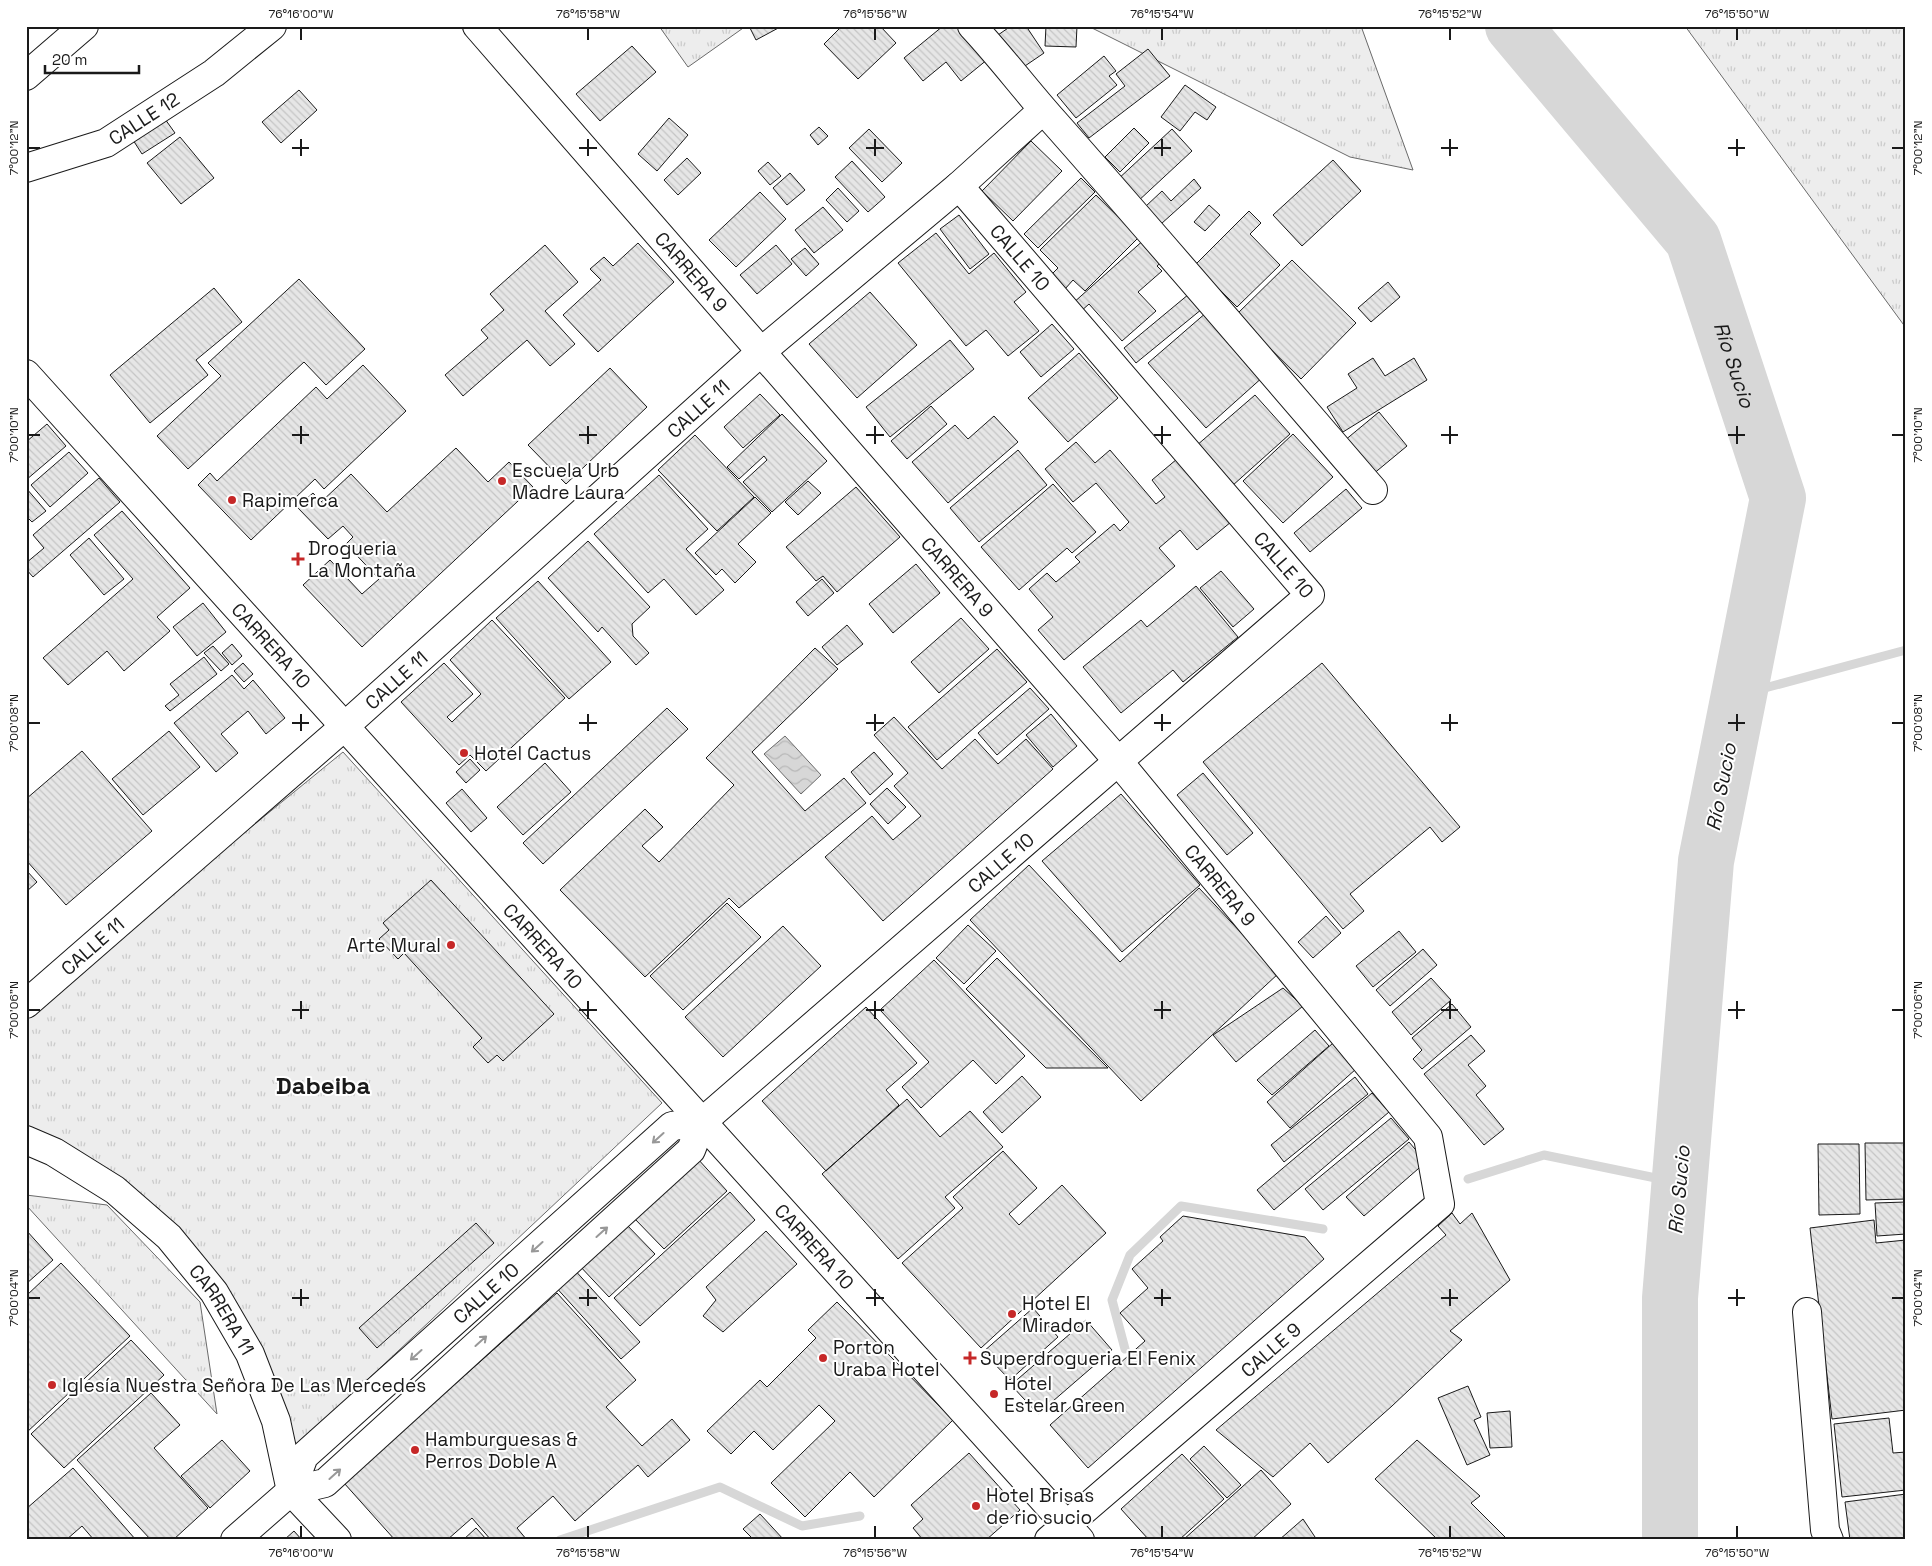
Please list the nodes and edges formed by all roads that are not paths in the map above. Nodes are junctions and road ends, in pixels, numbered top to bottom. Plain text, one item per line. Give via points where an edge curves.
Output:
1 (84, 26) edge
2 (272, 26) edge
3 (478, 26) edge
4 (972, 26) edge
5 (26, 76) edge
6 (1043, 110) junction
7 (26, 168) edge
8 (959, 186) junction
9 (762, 351) junction
10 (26, 374) edge
11 (1373, 490) dead end
12 (345, 726) junction
13 (1118, 761) junction
14 (26, 1004) edge
15 (702, 1122) junction
16 (1428, 1137) joint
17 (26, 1140) edge
18 (1807, 1312) dead end
19 (291, 1491) junction
20 (1065, 1535) edge
21 (235, 1540) edge
22 (337, 1540) edge
23 (1829, 1540) edge

1 - 5 street
2 - 7 street, CALLE 12 via 214,73 106,143
3 - 9 street, CARRERA 9
4 - 6 street
6 - 8 street
6 - 11 street
8 - 9 street
8 - 13 street, CALLE 10 via 1310,595
9 - 12 street, CALLE 11
9 - 13 street, CARRERA 9
10 - 12 street, CARRERA 10
12 - 14 street, CALLE 11
12 - 15 street, CARRERA 10
13 - 15 street, CALLE 10
13 - 16 street, CARRERA 9
15 - 19 street, CALLE 10 via 691,1150 325,1483
15 - 20 street, CARRERA 10
16 - 20 street, CALLE 9 via 1440,1204
17 - 19 street, CARRERA 11 via 54,1152 115,1190 169,1237 214,1292 257,1371 276,1421
18 - 23 street via 1825,1530
19 - 21 street, CALLE 10
19 - 22 street

